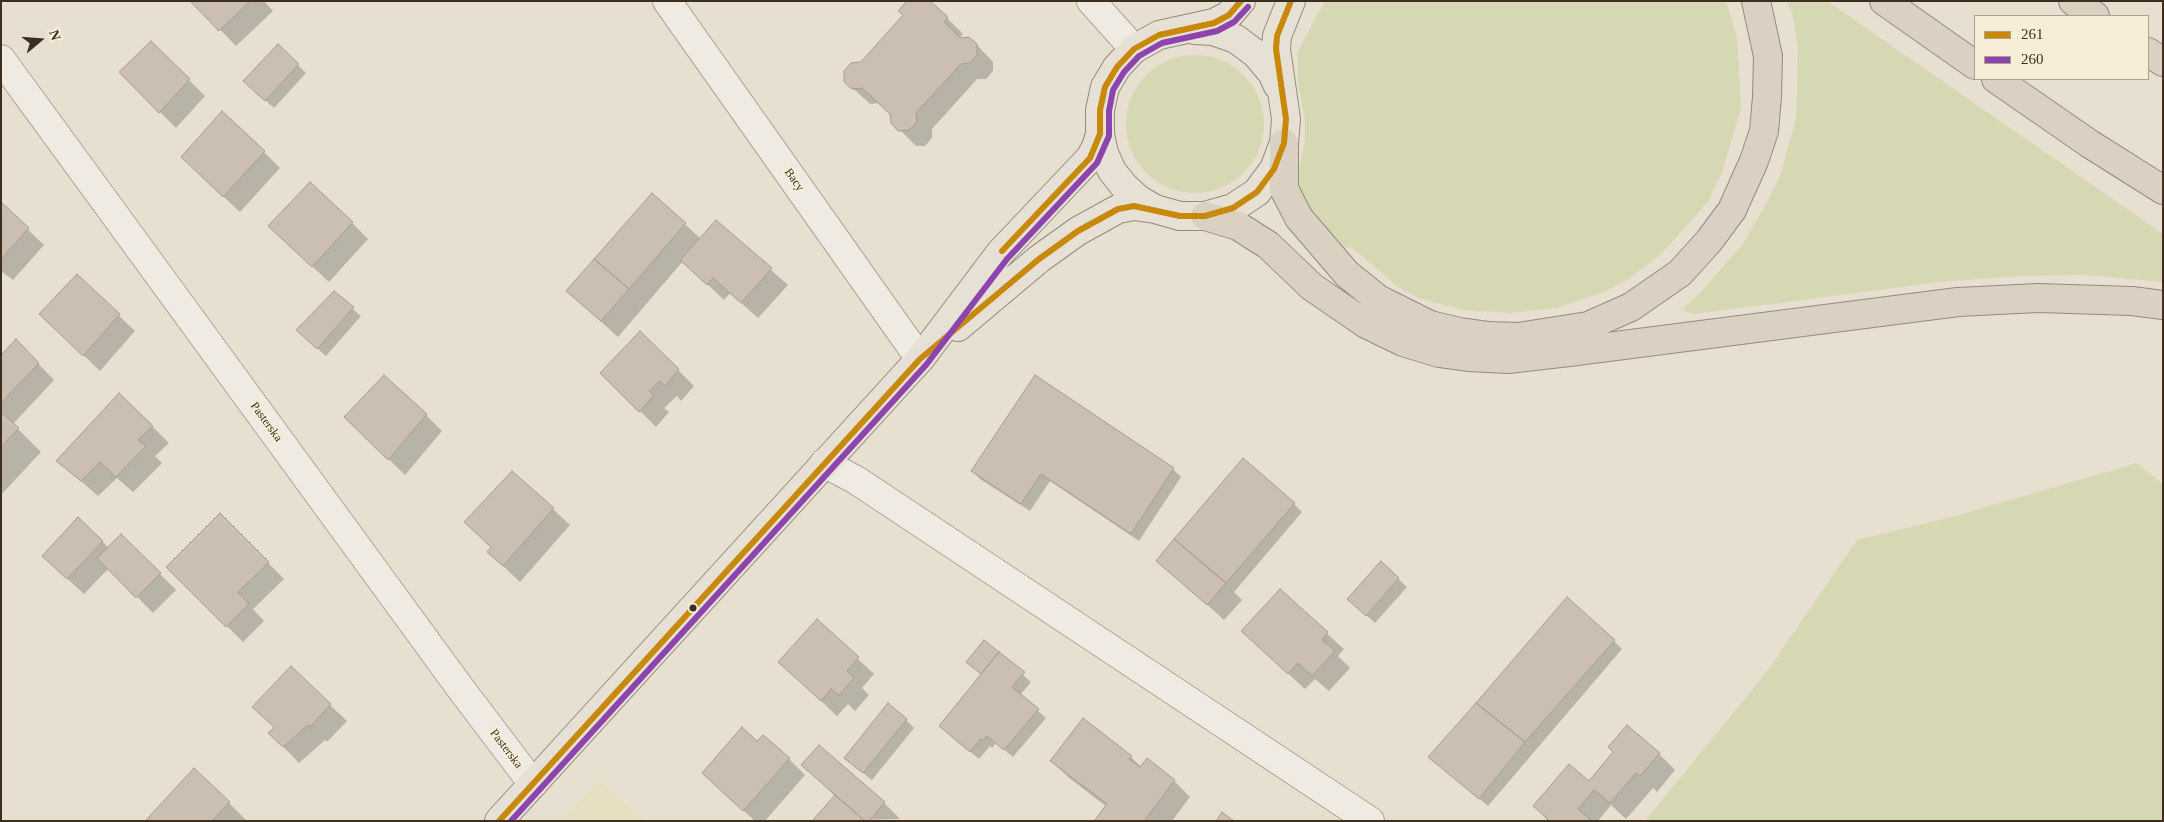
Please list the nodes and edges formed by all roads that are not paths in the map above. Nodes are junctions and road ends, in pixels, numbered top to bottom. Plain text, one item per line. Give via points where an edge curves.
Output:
1 (667, 1) edge
2 (1091, 1) edge
3 (1241, 1) edge
4 (1291, 1) edge
5 (1756, 1) edge
6 (1884, 1) edge
7 (2073, 1) edge
8 (2094, 15) edge
9 (1188, 29) junction
10 (1134, 49) junction
11 (2149, 53) edge
12 (1, 59) edge
13 (2163, 62) edge
14 (1974, 64) edge
15 (1997, 80) edge
16 (1282, 96) junction
17 (1100, 134) junction
18 (1284, 143) junction
19 (2163, 190) edge
20 (1154, 209) junction
21 (1205, 216) junction
22 (2163, 305) edge
23 (920, 359) junction
24 (824, 463) junction
25 (533, 784) junction
26 (499, 821) edge
27 (1370, 821) edge

1 - 23 street, Bacy
2 - 10 street
3 - 9 main road via 1229,16
4 - 16 main road via 1277,36
5 - 18 highway via 1768,56 1764,131 1732,210 1709,241 1665,285 1631,308 1588,326 1518,337 1479,335 1430,325 1378,299 1347,274 1299,218 1284,189
6 - 14 highway
7 - 8 highway
9 - 10 main road via 1159,35
9 - 16 main road via 1213,31 1236,40 1256,54 1272,73
10 - 17 main road via 1117,66 1106,87 1100,110
11 - 13 highway
12 - 25 street, Pasterska via 460,689
15 - 19 highway
16 - 18 main road via 1286,120
17 - 20 main road via 1112,171 1131,193
17 - 23 main road via 1090,158 1000,253
18 - 21 main road via 1274,169 1257,192 1233,208
20 - 21 main road via 1180,216
20 - 23 main road via 1134,206 1118,209 1078,231 1039,259
21 - 22 highway via 1238,226 1268,245 1312,287 1366,324 1403,342 1439,353 1468,357 1508,359 1958,302 2038,298 2132,300
23 - 24 main road
24 - 25 main road
24 - 27 street via 856,480
25 - 26 main road

